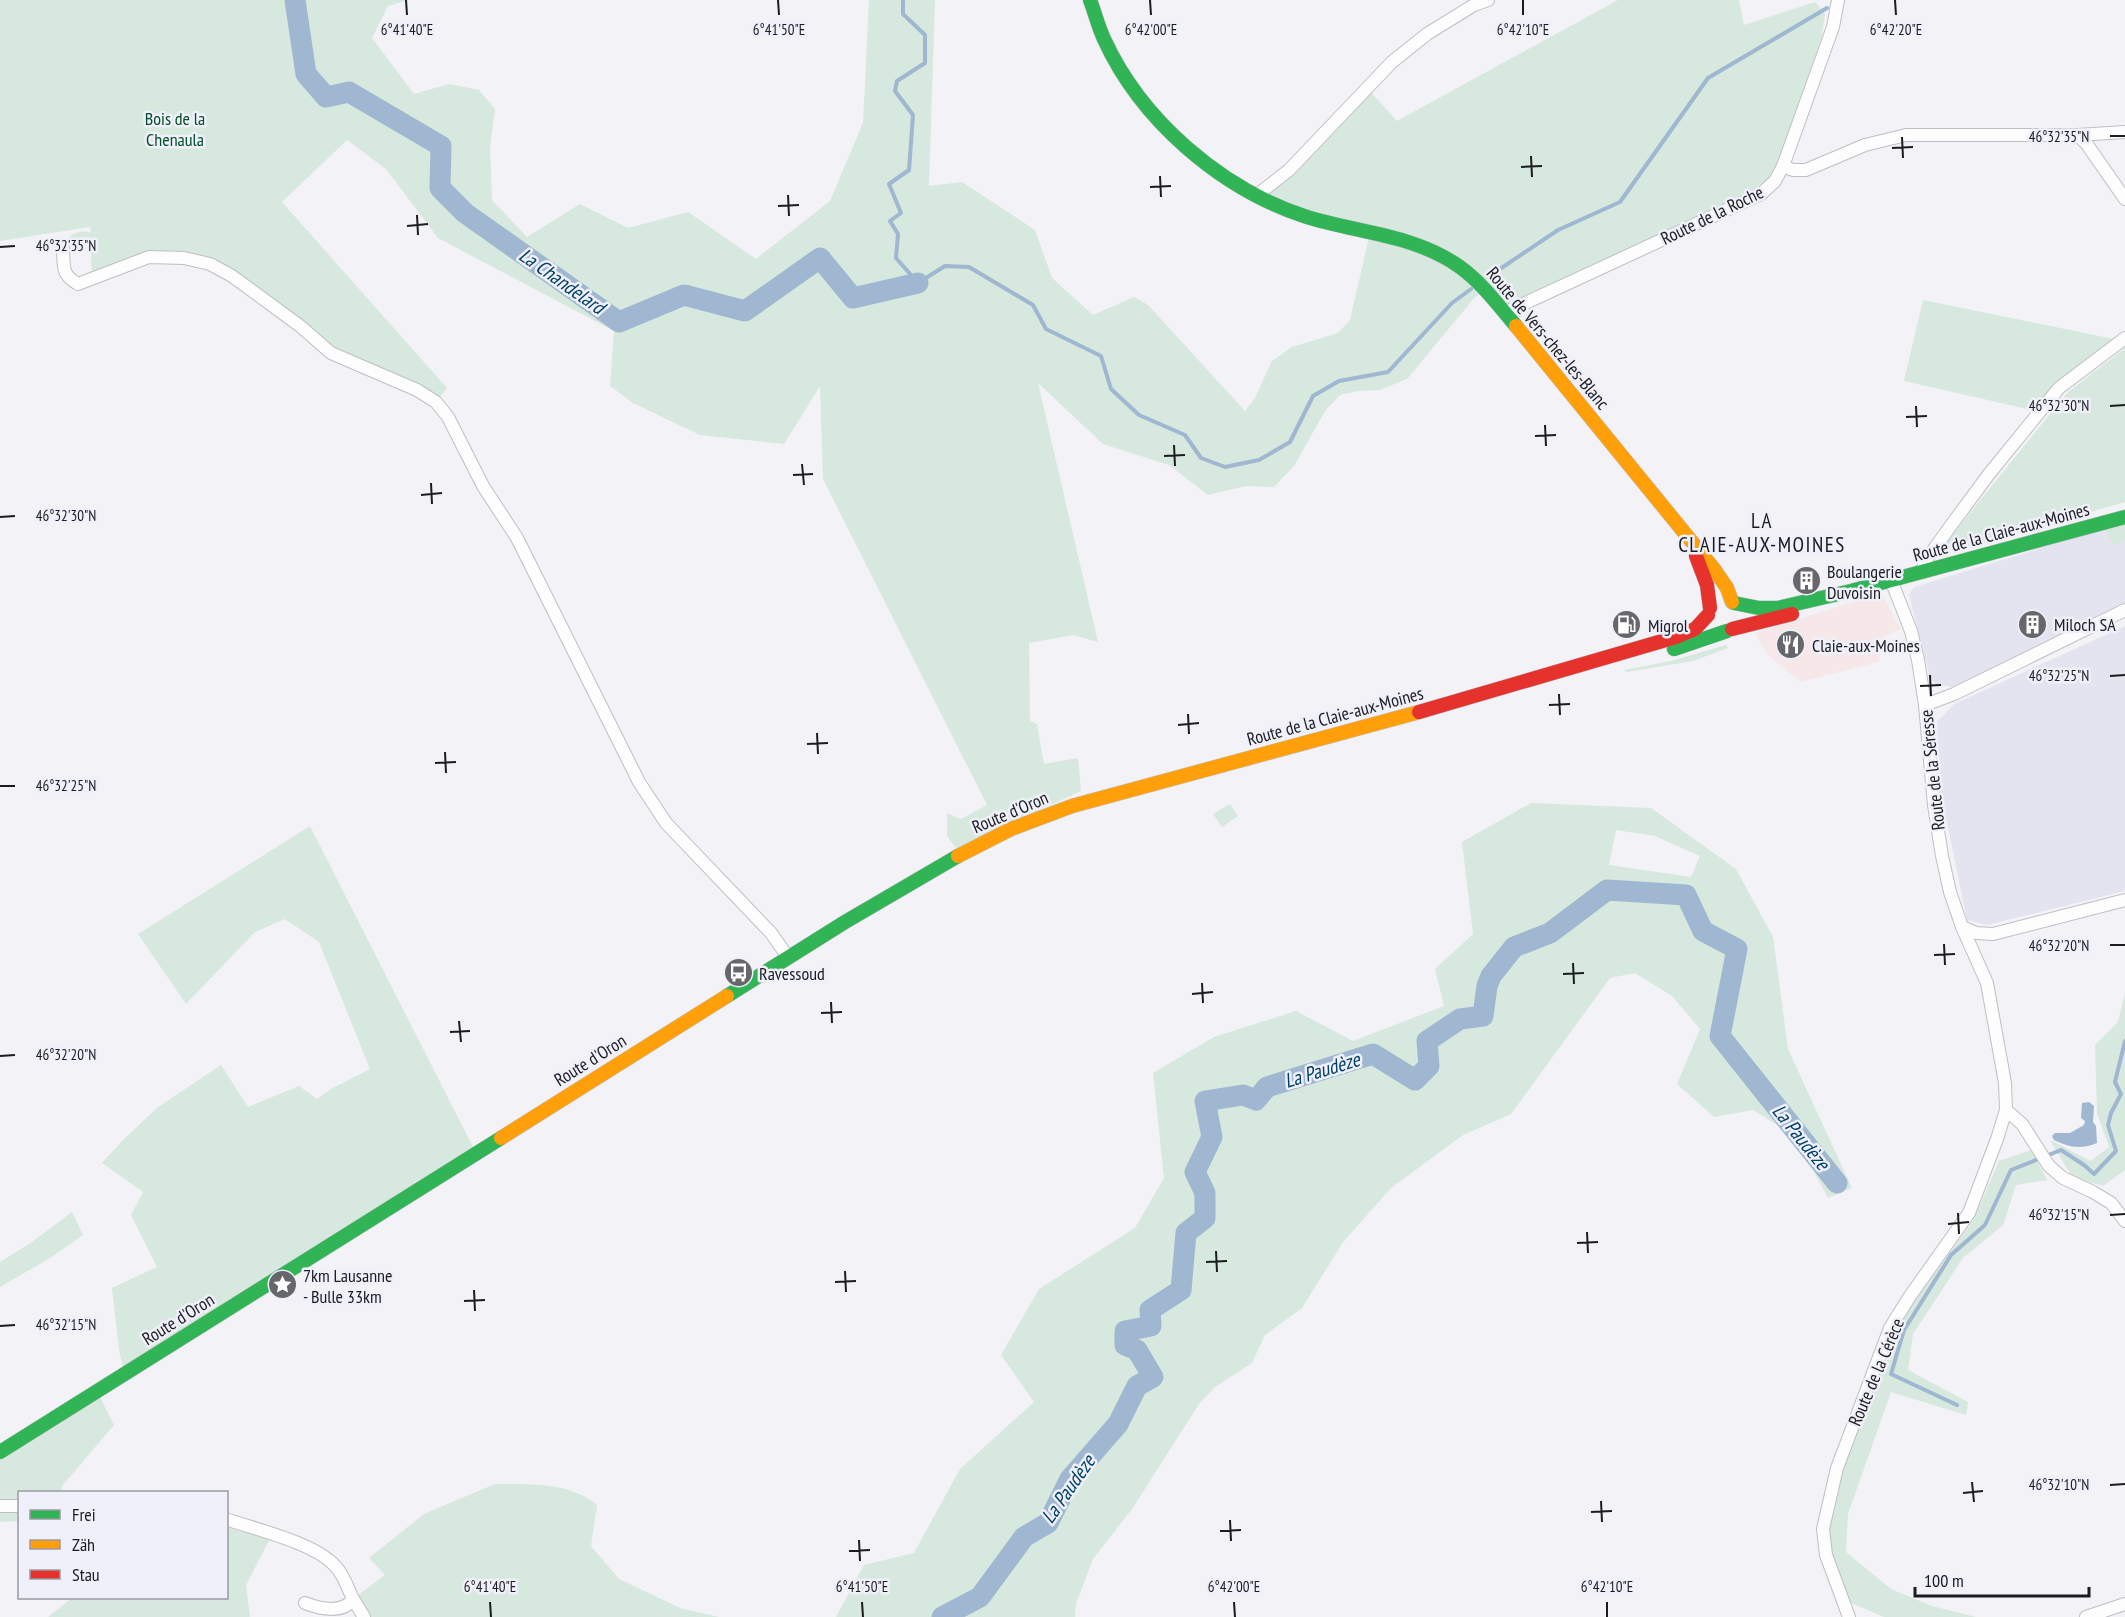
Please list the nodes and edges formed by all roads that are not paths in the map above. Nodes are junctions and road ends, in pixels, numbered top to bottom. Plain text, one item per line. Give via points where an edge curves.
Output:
1 (1090, 0) edge
2 (1488, 0) edge
3 (1838, 0) edge
4 (2125, 132) edge
5 (2078, 135) junction
6 (1783, 166) junction
7 (1257, 195) junction
8 (2125, 199) edge
9 (63, 248) dead end
10 (1506, 312) junction
11 (2125, 338) edge
12 (2125, 518) edge
13 (1682, 529) junction
14 (1923, 572) junction
15 (1892, 580) junction
16 (1851, 591) junction
17 (1733, 602) junction
18 (2125, 610) edge
19 (1709, 612) junction
20 (1730, 630) junction
21 (1450, 703) junction
22 (1926, 705) junction
23 (1228, 763) joint
24 (2125, 900) edge
25 (1962, 927) junction
26 (789, 957) junction
27 (2006, 1110) junction
28 (2125, 1221) edge
29 (0, 1452) edge
30 (0, 1506) edge
31 (18, 1506) edge
32 (228, 1520) edge
33 (353, 1599) junction
34 (305, 1603) dead end
35 (2125, 1604) edge
36 (364, 1617) edge
37 (1849, 1617) edge
38 (2086, 1617) edge

1 - 7 main road, Route de Vers-chez-les-Blanc via 1105,39 1131,84 1163,125 1202,160
2 - 7 street via 1427,34 1392,62 1289,170
3 - 6 street, Route de la Roche via 1833,27
4 - 5 street
5 - 6 street via 1906,135 1864,145 1806,170
5 - 8 street
6 - 10 street, Route de la Roche via 1761,194
7 - 10 main road, Route de Vers-chez-les-Blanc via 1302,216 1422,246 1467,272
9 - 26 street via 67,278 78,284 148,257 184,258 210,264 300,326 331,353 436,402 517,538 639,782 666,823
10 - 13 main road, Route de Vers-chez-les-Blanc
11 - 14 street via 2059,388 1952,524 1924,563
12 - 14 main road, Route de la Claie-aux-Moines
13 - 17 main road, Route de Vers-chez-les-Blanc
13 - 19 main road, Route de Vers-chez-les-Blanc via 1707,585
14 - 15 main road, Route de la Claie-aux-Moines
15 - 16 main road, Route de la Claie-aux-Moines
15 - 22 street, Route de la Séresse via 1911,631
16 - 17 main road, Route de la Claie-aux-Moines via 1769,609
16 - 20 main road, Route de la Claie-aux-Moines via 1787,616
17 - 19 main road via 1720,600
17 - 20 main road via 1740,617
18 - 22 street
19 - 20 main road via 1714,628
19 - 21 main road, Route de la Claie-aux-Moines via 1688,634
20 - 21 main road, Route de la Claie-aux-Moines via 1626,662
21 - 23 main road, Route de la Claie-aux-Moines
22 - 25 street, Route de la Séresse via 1935,815 1950,892
23 - 26 main road, Route d'Oron via 1072,806 1014,827 952,858
24 - 25 street via 1993,934
25 - 27 street, Route de la Cérèce via 1987,983 2005,1083
26 - 29 main road, Route d'Oron
27 - 28 street via 2022,1124 2049,1166 2063,1178 2111,1203
27 - 37 street, Route de la Cérèce via 1969,1213 1890,1328 1837,1468 1823,1529 1826,1555
30 - 31 street
32 - 33 street via 305,1545 324,1556 337,1567
33 - 34 street via 349,1606 338,1609
33 - 36 street
35 - 38 street

